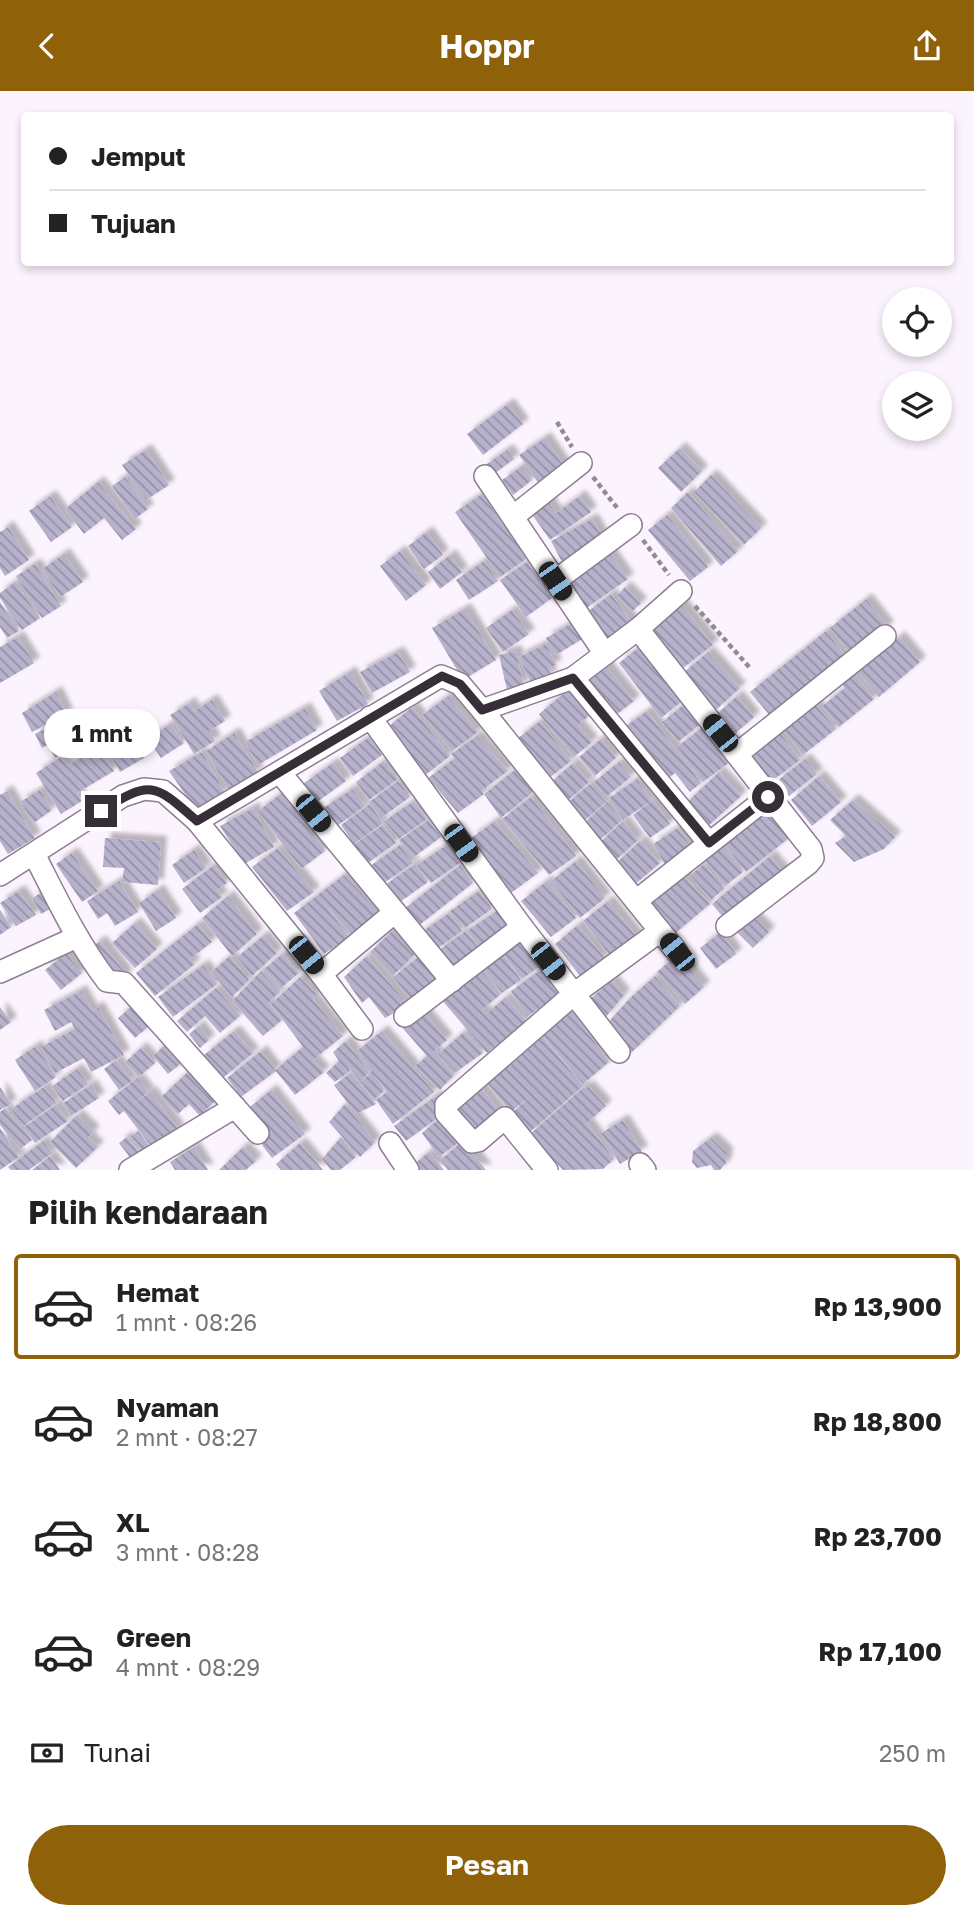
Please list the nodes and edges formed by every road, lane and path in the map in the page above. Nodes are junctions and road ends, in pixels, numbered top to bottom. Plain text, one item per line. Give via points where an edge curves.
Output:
1 (581, 463) dead end
2 (485, 476) dead end
3 (514, 516) junction
4 (631, 525) dead end
5 (555, 581) junction
6 (681, 590) joint
7 (638, 629) junction
8 (885, 636) dead end
9 (604, 654) junction
10 (750, 668) dead end
11 (573, 678) junction
12 (482, 710) junction
13 (370, 717) junction
14 (737, 754) junction
15 (281, 774) junction
16 (768, 797) junction
17 (197, 821) junction
18 (709, 843) junction
19 (34, 854) junction
20 (0, 874) edge
21 (636, 901) junction
22 (395, 912) junction
23 (727, 926) dead end
24 (522, 927) junction
25 (660, 931) junction
26 (77, 937) junction
27 (677, 952) dead end
28 (0, 972) edge
29 (321, 974) junction
30 (452, 981) junction
31 (574, 994) junction
32 (405, 1016) dead end
33 (362, 1029) dead end
34 (619, 1052) dead end
35 (235, 1107) junction
36 (258, 1133) dead end
37 (390, 1143) dead end
38 (130, 1170) edge
39 (408, 1170) edge
40 (547, 1170) edge

1 - 3 street
2 - 3 street
3 - 5 street
4 - 5 street
5 - 9 street
6 - 7 street
6 - 10 path
7 - 9 street
7 - 14 street
8 - 14 street
9 - 11 street
11 - 12 street
11 - 18 street
12 - 13 street via 460,684 442,676
12 - 21 street
13 - 15 street
13 - 24 street
14 - 16 street
15 - 17 street
15 - 22 street
16 - 18 street
16 - 23 street via 811,849 813,858
17 - 19 street via 163,791 144,789 123,796
17 - 29 street
18 - 21 street
19 - 20 street
19 - 26 street
21 - 25 street
22 - 29 street
22 - 30 street
24 - 30 street
24 - 31 street
25 - 27 street
25 - 31 street
26 - 28 street
26 - 35 street via 107,981 124,983
29 - 33 street
30 - 32 street
31 - 34 street
31 - 40 street via 444,1108 472,1142 505,1118
35 - 36 street
35 - 38 street
37 - 39 street

